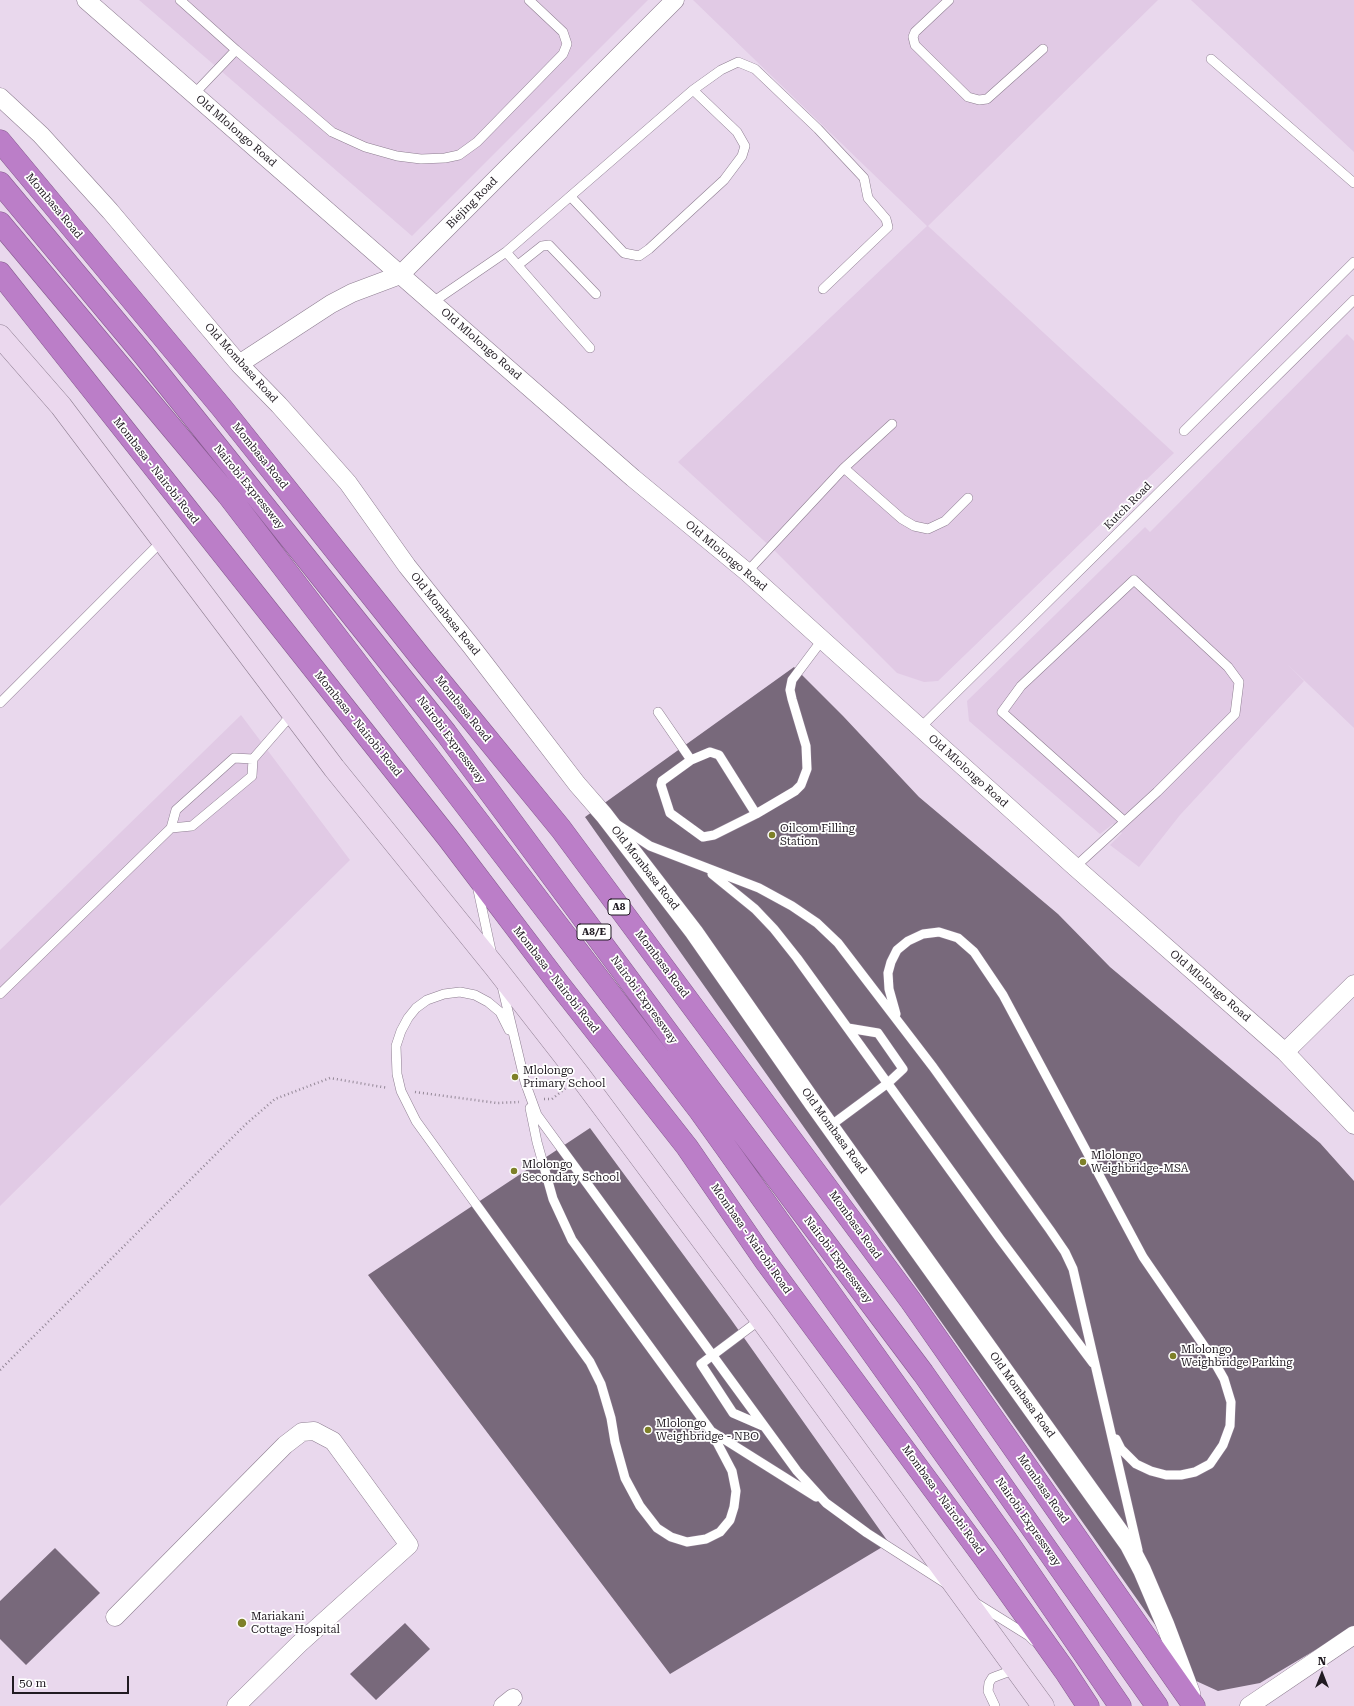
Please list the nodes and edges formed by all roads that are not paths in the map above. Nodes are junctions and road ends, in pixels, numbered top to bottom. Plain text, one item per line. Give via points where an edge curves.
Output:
1 (86, 0) edge
2 (180, 0) edge
3 (529, 0) edge
4 (675, 0) edge
5 (949, 0) edge
6 (1043, 49) dead end
7 (236, 50) junction
8 (1211, 58) dead end
9 (693, 90) junction
10 (194, 94) junction
11 (0, 97) edge
12 (0, 141) edge
13 (0, 183) edge
14 (1354, 183) edge
15 (571, 197) junction
16 (0, 223) edge
17 (506, 252) junction
18 (1354, 262) edge
19 (518, 265) junction
20 (0, 273) edge
21 (400, 275) junction
22 (823, 289) dead end
23 (596, 294) dead end
24 (1354, 300) edge
25 (433, 302) junction
26 (0, 336) edge
27 (590, 348) dead end
28 (239, 364) junction
29 (892, 424) dead end
30 (1184, 431) dead end
31 (844, 468) junction
32 (968, 498) dead end
33 (162, 541) junction
34 (747, 572) junction
35 (822, 640) junction
36 (0, 703) edge
37 (658, 712) dead end
38 (293, 713) junction
39 (920, 728) junction
40 (253, 760) junction
41 (691, 760) junction
42 (756, 814) junction
43 (604, 815) junction
44 (1124, 821) junction
45 (170, 828) junction
46 (448, 838) junction
47 (703, 867) junction
48 (1075, 867) junction
49 (495, 967) junction
50 (1354, 984) edge
51 (0, 994) edge
52 (898, 1022) junction
53 (848, 1028) junction
54 (515, 1042) junction
55 (1285, 1052) junction
56 (888, 1083) junction
57 (530, 1101) junction
58 (1354, 1125) edge
59 (830, 1126) junction
60 (761, 1319) junction
61 (712, 1355) junction
62 (1095, 1366) junction
63 (764, 1426) junction
64 (1108, 1426) junction
65 (711, 1431) junction
66 (826, 1503) junction
67 (1142, 1570) junction
68 (963, 1595) junction
69 (115, 1617) dead end
70 (1354, 1634) edge
71 (1017, 1668) junction
72 (1065, 1671) junction
73 (236, 1706) edge
74 (995, 1706) edge
75 (1044, 1706) edge
76 (1088, 1706) edge
77 (1120, 1706) edge
78 (1157, 1706) edge
79 (1195, 1706) edge
80 (1249, 1706) edge

1 - 10 street, Old Mlolongo Road
2 - 7 lane
3 - 7 lane via 563,32 567,44 563,54 477,142 459,155 445,158 397,156 365,147 332,132
4 - 21 street, Biejing Road
5 - 6 lane via 915,32 913,38 915,45 968,97 987,99
7 - 10 lane
8 - 14 lane
9 - 15 lane
9 - 15 lane via 737,132 745,146 742,156 724,180 648,249 639,256 624,253
9 - 22 lane via 721,70 738,62 756,69 864,178 868,198 886,219 888,227
10 - 21 street, Old Mlolongo Road
11 - 28 street, Old Mombasa Road via 41,135 110,211
12 - 79 highway, Mombasa Road / A8 via 222,408 561,829 910,1301
13 - 78 highway, Nairobi Expressway / A8/E via 143,354 446,733 923,1373
15 - 17 lane
16 - 77 highway, Nairobi Expressway / A8/E via 228,495 700,1112 1009,1544
17 - 19 lane
17 - 25 lane
18 - 30 lane
19 - 23 lane via 542,246 549,244
19 - 27 lane
20 - 46 highway, Mombasa - Nairobi Road
21 - 25 street, Old Mlolongo Road
21 - 28 street, Biejing Road via 352,293 331,304
24 - 39 lane, Kutch Road
25 - 34 street, Old Mlolongo Road via 633,478
26 - 33 street via 61,406
28 - 43 street, Old Mombasa Road via 348,483 407,566
29 - 31 lane
31 - 32 lane via 902,519 914,526 928,529 945,522
31 - 34 lane
33 - 36 lane
33 - 38 street
34 - 35 street, Old Mlolongo Road
35 - 39 street, Old Mlolongo Road
35 - 42 lane via 792,680 790,690 806,746 808,760 805,779 795,791
37 - 41 lane
38 - 40 lane
38 - 49 street
39 - 48 street, Old Mlolongo Road
40 - 45 lane via 234,758 176,810
40 - 45 lane via 252,776 192,826
41 - 42 lane via 710,752 719,755
41 - 42 lane via 662,780 661,785 673,816 703,837 708,837
43 - 47 lane via 650,846
43 - 59 street, Old Mombasa Road via 694,932
44 - 44 lane via 1157,792 1235,714 1239,682 1228,667 1134,580 1021,686 1002,712
44 - 48 lane
45 - 51 lane
46 - 49 lane via 472,869
46 - 72 highway, Mombasa - Nairobi Road via 687,1147 766,1262 984,1556
47 - 52 lane via 759,888 817,923 838,943
47 - 53 lane via 756,909 774,929
48 - 55 street, Old Mlolongo Road
49 - 54 lane via 503,988
49 - 60 street via 580,1076
50 - 55 street
52 - 62 lane via 1065,1252 1073,1269
52 - 64 lane via 890,994 888,973 897,950 908,940 923,934 939,932 958,938 974,952 1003,995 1143,1257 1211,1356 1224,1379 1231,1402 1230,1426 1223,1445 1210,1464 1181,1476 1150,1471 1136,1464 1121,1450
53 - 56 lane
53 - 56 lane via 878,1032 903,1069
54 - 57 lane
54 - 65 lane via 500,1012 475,995 460,992 427,1000 408,1018 396,1046 397,1074 401,1091 416,1121 590,1362 601,1384 625,1478 640,1506 657,1528 671,1537 687,1542 706,1539 720,1532 730,1520 734,1507 736,1491 732,1470
55 - 58 street, Old Mlolongo Road
56 - 59 lane
56 - 62 lane
57 - 61 lane via 548,1131
57 - 65 lane via 537,1142 553,1199 572,1240
59 - 67 street, Old Mombasa Road via 1112,1520
60 - 61 lane
60 - 68 street
61 - 63 lane
61 - 63 lane via 701,1364 734,1413
62 - 64 lane
63 - 66 lane via 796,1471
64 - 67 lane
65 - 66 lane
66 - 68 lane via 867,1533
67 - 79 street, Old Mombasa Road
68 - 71 street
68 - 72 lane via 1029,1636
69 - 73 street via 285,1445 302,1432 314,1431 333,1441 409,1545 299,1644
70 - 80 street
71 - 74 lane via 992,1678 989,1683 988,1691
71 - 75 street
72 - 76 highway, Mombasa - Nairobi Road

